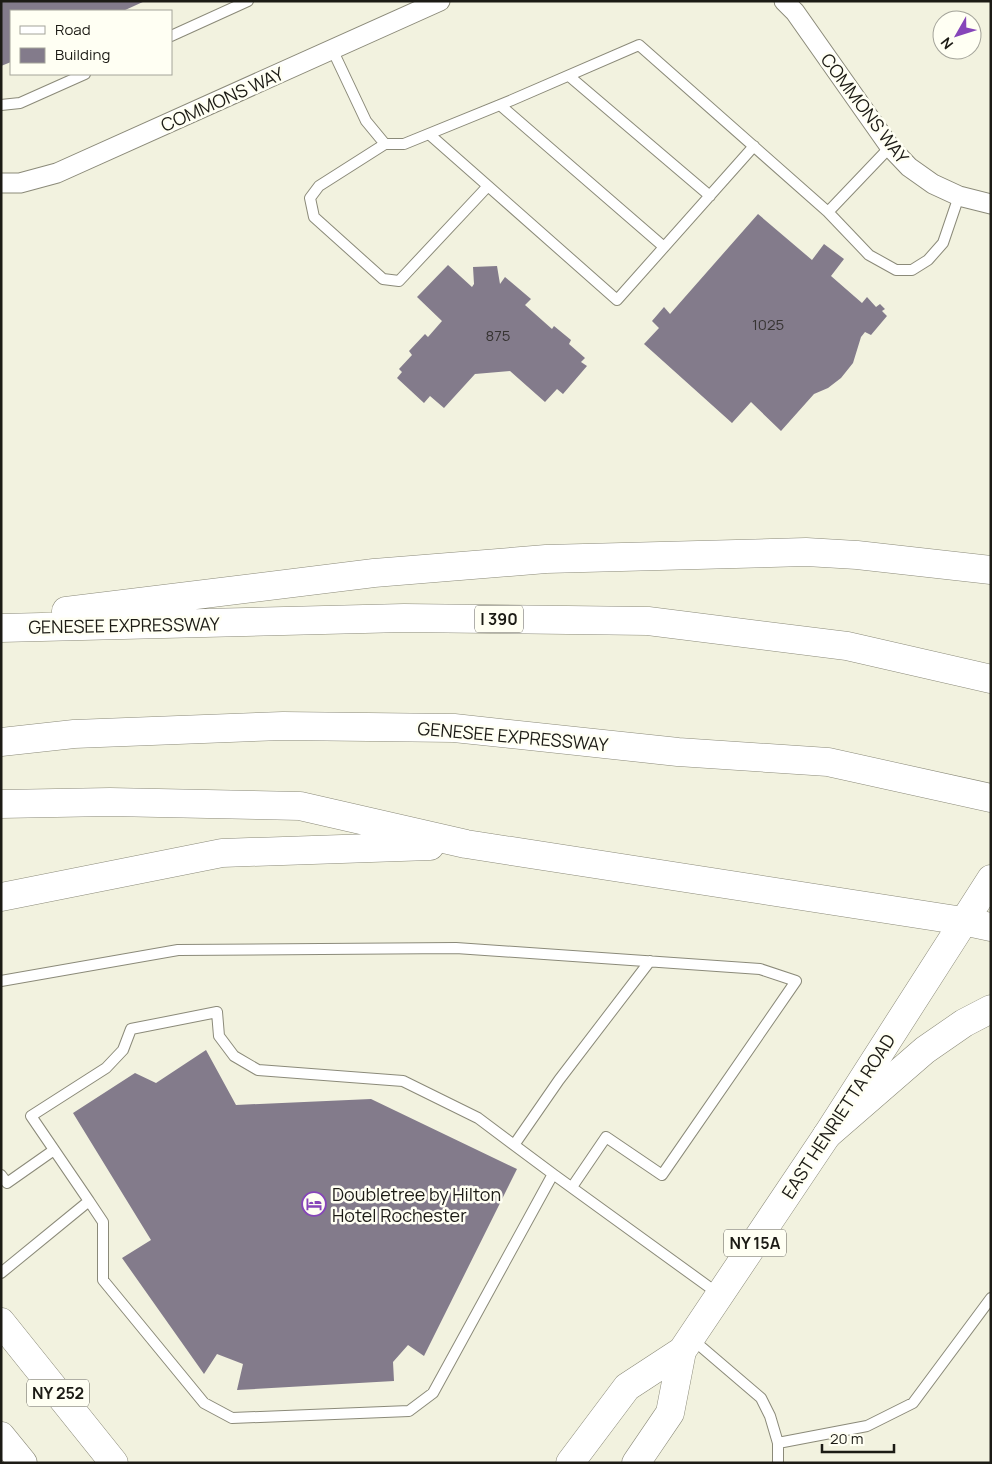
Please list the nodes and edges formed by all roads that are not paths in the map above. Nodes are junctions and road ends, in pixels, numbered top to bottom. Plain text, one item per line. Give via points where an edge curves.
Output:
1 (248, 1) edge
2 (784, 1) edge
3 (432, 3) edge
4 (172, 36) edge
5 (332, 50) junction
6 (83, 75) edge
7 (569, 76) junction
8 (500, 105) junction
9 (1, 106) edge
10 (429, 134) junction
11 (385, 144) junction
12 (754, 146) junction
13 (890, 147) junction
14 (1, 183) edge
15 (488, 186) junction
16 (710, 196) junction
17 (959, 196) junction
18 (991, 204) edge
19 (828, 212) junction
20 (664, 247) junction
21 (991, 570) edge
22 (1, 619) edge
23 (1, 628) edge
24 (991, 679) edge
25 (1, 742) edge
26 (991, 798) edge
27 (1, 804) edge
28 (466, 844) junction
29 (985, 888) edge
30 (1, 897) edge
31 (963, 921) junction
32 (991, 927) edge
33 (650, 961) junction
34 (1, 981) edge
35 (991, 1009) edge
36 (827, 1135) junction
37 (514, 1145) junction
38 (54, 1150) junction
39 (553, 1174) junction
40 (1, 1175) edge
41 (572, 1187) junction
42 (89, 1201) junction
43 (1, 1273) edge
44 (720, 1295) junction
45 (991, 1298) edge
46 (1, 1322) edge
47 (687, 1345) junction
48 (1, 1436) edge
49 (778, 1443) junction
50 (23, 1463) edge
51 (114, 1463) edge
52 (570, 1463) edge
53 (636, 1463) edge
54 (778, 1463) edge

1 - 4 lane
2 - 13 street, COMMONS WAY
3 - 5 street, COMMONS WAY
5 - 11 lane via 366,121
5 - 14 street, COMMONS WAY via 57,173 20,183
6 - 9 lane via 20,103
7 - 8 lane
7 - 12 lane via 639,45
7 - 16 lane
8 - 10 lane
8 - 20 lane
10 - 11 lane via 404,144
10 - 15 lane
11 - 15 lane via 319,186 310,198 314,217 383,279 399,281
12 - 16 lane
12 - 19 lane
13 - 17 street, COMMONS WAY via 909,167 933,184
13 - 19 lane
15 - 20 lane via 617,300
16 - 20 lane
17 - 18 street, COMMONS WAY
17 - 19 lane via 943,243 928,260 912,270 896,270 869,255
21 - 22 main road via 857,554 806,552 546,560 374,572
23 - 24 main road, GENESEE EXPRESSWAY / I 390 via 404,618 648,621 847,646
25 - 26 main road, GENESEE EXPRESSWAY via 74,734 282,726 454,728 678,752 828,762
27 - 28 main road via 110,802 300,806
28 - 30 main road via 222,853
28 - 31 main road
29 - 31 main road, EAST HENRIETTA ROAD / NY 15A
31 - 32 main road
31 - 36 main road, EAST HENRIETTA ROAD / NY 15A
33 - 34 lane via 456,948 178,950
33 - 37 lane
33 - 41 lane via 760,969 796,980 662,1174 606,1137
35 - 36 main road via 925,1050
36 - 44 main road, EAST HENRIETTA ROAD / NY 15A
37 - 38 lane via 478,1118 403,1081 258,1070 234,1056 218,1036 217,1012 131,1029 123,1050 106,1068 32,1116
37 - 39 lane
38 - 40 lane via 8,1182
38 - 42 lane
39 - 41 lane
39 - 42 lane via 433,1393 409,1411 232,1418 204,1403 103,1280 103,1222
41 - 44 lane
42 - 43 lane
44 - 47 main road, EAST HENRIETTA ROAD / NY 15A
45 - 49 lane via 913,1402 867,1426
46 - 51 main road, NY 252
47 - 49 lane via 761,1398
47 - 52 main road, EAST HENRIETTA ROAD / NY 15A via 627,1386
47 - 53 main road, EAST HENRIETTA ROAD / NY 15A via 670,1412
48 - 50 main road
49 - 54 lane

